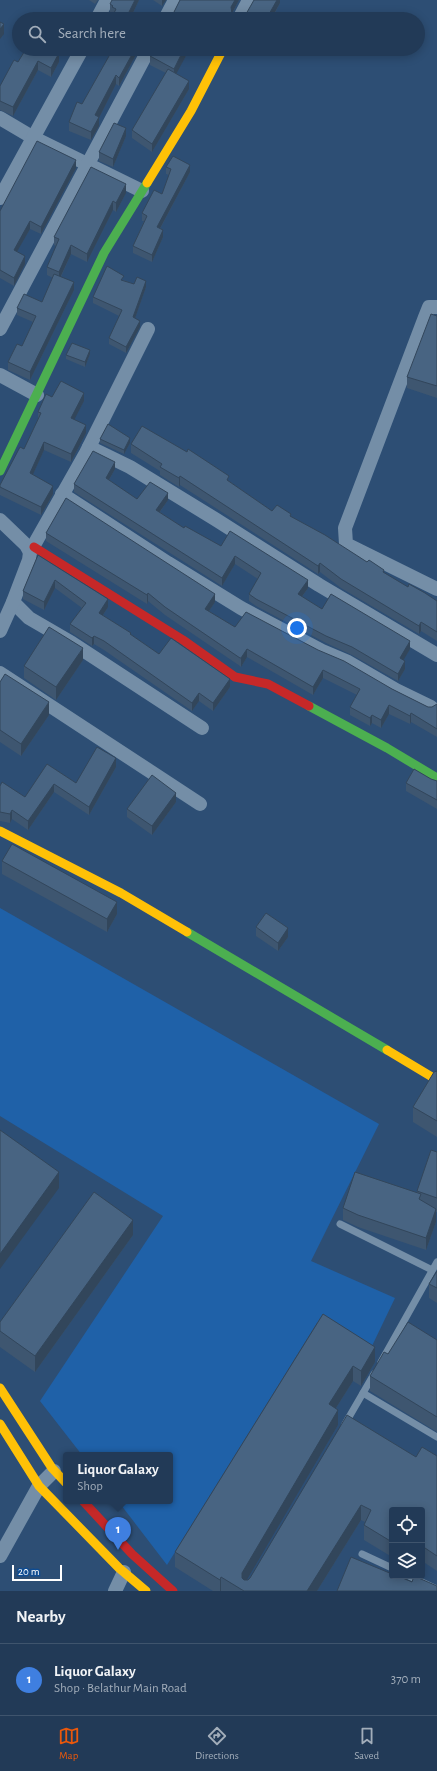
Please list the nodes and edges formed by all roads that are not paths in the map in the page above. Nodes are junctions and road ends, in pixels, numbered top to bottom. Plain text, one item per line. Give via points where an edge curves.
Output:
1 (107, 0) edge
2 (175, 0) edge
3 (249, 0) edge
4 (101, 12) edge
5 (169, 12) edge
6 (243, 12) edge
7 (78, 56) edge
8 (145, 56) edge
9 (219, 56) edge
10 (0, 118) edge
11 (32, 137) junction
12 (88, 164) junction
13 (142, 191) junction
14 (0, 198) edge
15 (437, 307) edge
16 (0, 329) edge
17 (148, 329) dead end
18 (0, 375) edge
19 (37, 395) junction
20 (89, 447) junction
21 (0, 471) edge
22 (62, 494) junction
23 (0, 520) edge
24 (32, 550) junction
25 (437, 589) edge
26 (13, 602) junction
27 (0, 631) edge
28 (437, 655) edge
29 (0, 673) edge
30 (431, 707) edge
31 (202, 728) dead end
32 (437, 778) edge
33 (200, 804) dead end
34 (0, 831) edge
35 (432, 1077) edge
36 (340, 1224) dead end
37 (437, 1262) edge
38 (432, 1270) junction
39 (0, 1388) edge
40 (363, 1393) junction
41 (0, 1424) edge
42 (342, 1427) edge
43 (437, 1437) edge
44 (54, 1471) junction
45 (63, 1480) edge
46 (39, 1486) junction
47 (86, 1504) edge
48 (362, 1554) dead end
49 (0, 1556) edge
50 (389, 1567) edge
51 (124, 1572) junction
52 (415, 1579) edge
53 (437, 1589) edge
54 (115, 1591) edge
55 (146, 1591) edge
56 (173, 1591) edge

1 - 4 street
2 - 5 street
3 - 6 street
7 - 11 street
8 - 12 street
9 - 13 street via 191,111
10 - 11 street
11 - 12 street
11 - 14 street
12 - 13 street
12 - 16 street
13 - 19 street via 104,253
15 - 25 street via 430,307 425,317 344,528 346,544
17 - 20 street
18 - 19 street
19 - 21 street
20 - 22 street
20 - 28 street via 136,471 312,582
22 - 24 street
22 - 30 street via 242,608
23 - 24 street
24 - 26 street
24 - 32 street via 183,640 235,677 268,684
26 - 27 street
26 - 31 street via 29,618
29 - 33 street
34 - 35 street via 121,893
36 - 38 lane
37 - 38 lane
38 - 40 lane
39 - 44 street
40 - 42 lane
40 - 43 lane
41 - 46 street
44 - 45 street
44 - 46 street
46 - 49 street
46 - 51 street
47 - 56 street via 132,1554
48 - 50 lane
51 - 54 street
51 - 55 street
52 - 53 lane

